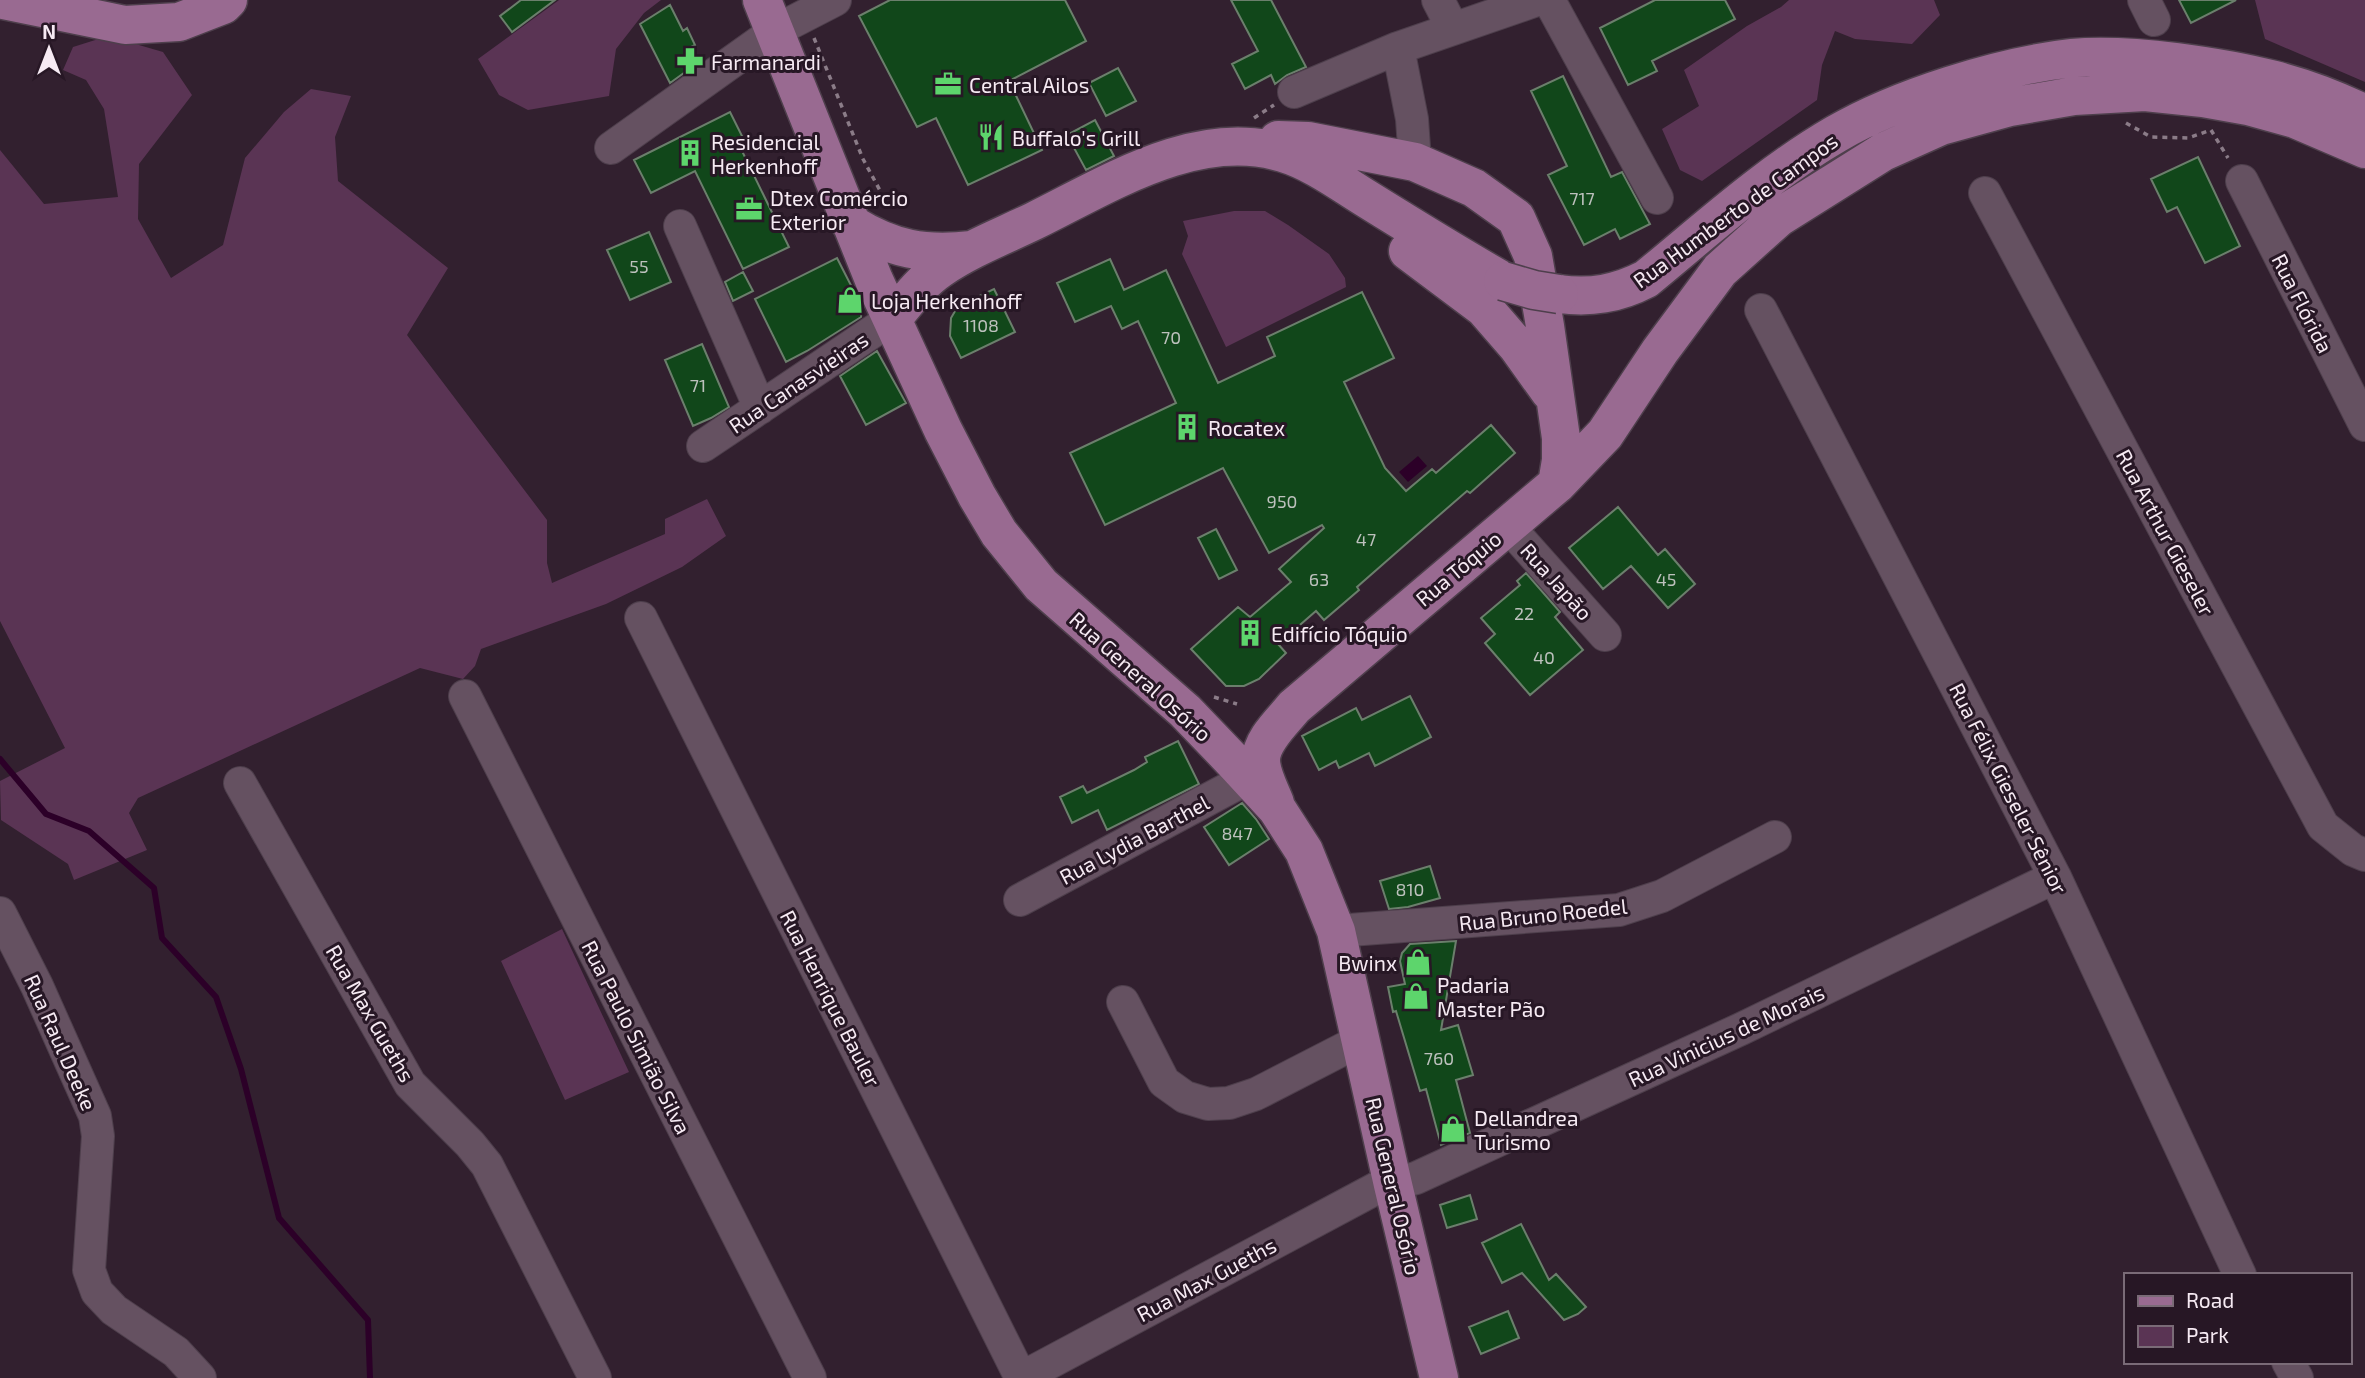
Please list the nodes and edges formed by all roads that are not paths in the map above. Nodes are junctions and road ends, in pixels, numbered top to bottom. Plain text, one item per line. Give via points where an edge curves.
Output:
1 (3, 0) edge
2 (228, 0) edge
3 (835, 0) edge
4 (1438, 0) edge
5 (1538, 0) edge
6 (1549, 0) edge
7 (781, 16) edge
8 (1453, 29) junction
9 (1398, 48) junction
10 (1294, 92) dead end
11 (2365, 114) edge
12 (611, 148) dead end
13 (1250, 148) junction
14 (2365, 149) edge
15 (1175, 156) junction
16 (1415, 162) junction
17 (2242, 181) road end
18 (1986, 193) dead end
19 (1657, 198) dead end
20 (851, 224) junction
21 (680, 226) dead end
22 (974, 249) junction
23 (1761, 310) dead end
24 (893, 318) junction
25 (1553, 397) junction
26 (760, 408) junction
27 (2365, 425) edge
28 (703, 446) dead end
29 (1557, 484) junction
30 (1508, 526) junction
31 (641, 618) dead end
32 (1605, 635) dead end
33 (465, 696) dead end
34 (1194, 700) junction
35 (1294, 707) junction
36 (1248, 778) junction
37 (240, 783) dead end
38 (1277, 808) junction
39 (1775, 837) dead end
40 (2365, 855) edge
41 (2055, 877) junction
42 (1020, 900) dead end
43 (1, 915) edge
44 (1336, 931) junction
45 (1123, 1002) dead end
46 (1360, 1040) junction
47 (1392, 1185) junction
48 (2239, 1273) edge
49 (200, 1378) edge
50 (595, 1378) edge
51 (810, 1378) edge
52 (1021, 1378) edge
53 (1439, 1378) edge

1 - 2 main road via 125,25 180,22
3 - 7 street
4 - 8 street
5 - 8 street
6 - 19 street
7 - 12 street
7 - 20 main road, Rua General Osório
8 - 9 street
9 - 10 street
9 - 16 street
11 - 13 main road, Rua Humberto de Campos, bridge via 2311,90 2258,74 2155,59 2072,58 2004,70 1891,108 1836,134 1762,184 1646,279 1611,294 1584,297 1503,281 1309,165 1283,153
13 - 15 main road, Rua Humberto de Campos
13 - 16 main road via 1273,140 1308,141
14 - 29 main road, Rua Humberto de Campos via 2295,118 2203,98 2145,92 2074,96 1941,126 1883,152 1778,218 1720,270 1605,434
15 - 22 main road, Rua Humberto de Campos
15 - 25 main road via 1214,159 1291,180 1374,228 1484,308
16 - 25 main road via 1474,188 1516,218 1533,256
17 - 27 street, Rua Flórida
18 - 40 street, Rua Arthur Gieseler via 2323,826
20 - 22 main road, Rua Humberto de Campos via 909,250
20 - 24 main road, Rua General Osório
21 - 26 street
22 - 24 main road, Rua Humberto de Campos via 923,283
23 - 41 street, Rua Félix Gieseler Sênior
24 - 26 street, Rua Canasvieiras
24 - 34 main road, Rua General Osório via 943,430 999,533 1041,585
25 - 29 main road via 1562,460
26 - 28 street, Rua Canasvieiras
29 - 30 main road, Rua Tóquio
30 - 32 street, Rua Japão
30 - 35 main road, Rua Tóquio
31 - 52 street, Rua Henrique Bauler
33 - 51 street, Rua Paulo Simião Silva
34 - 35 main road, Rua Tóquio via 1212,725 1225,729 1241,730
34 - 36 main road, Rua General Osório
35 - 38 main road, Rua Tóquio via 1273,732 1261,758
36 - 38 main road, Rua General Osório
36 - 42 street, Rua Lydia Barthel
37 - 50 street, Rua Max Gueths via 410,1084 488,1165
38 - 44 main road, Rua General Osório via 1304,851
39 - 44 street, Rua Bruno Roedel via 1662,897 1619,910
41 - 47 street, Rua Vinicius de Morais via 1741,1030
41 - 48 street, Rua Félix Gieseler Sênior
43 - 49 street, Rua Raul Deeke via 94,1116 98,1136 89,1270 97,1292 114,1310 176,1352
44 - 46 main road, Rua General Osório
45 - 46 street via 1164,1082 1185,1097 1208,1104 1256,1094
46 - 47 main road, Rua General Osório
47 - 52 street, Rua Max Gueths via 1359,1197
47 - 53 main road, Rua General Osório

